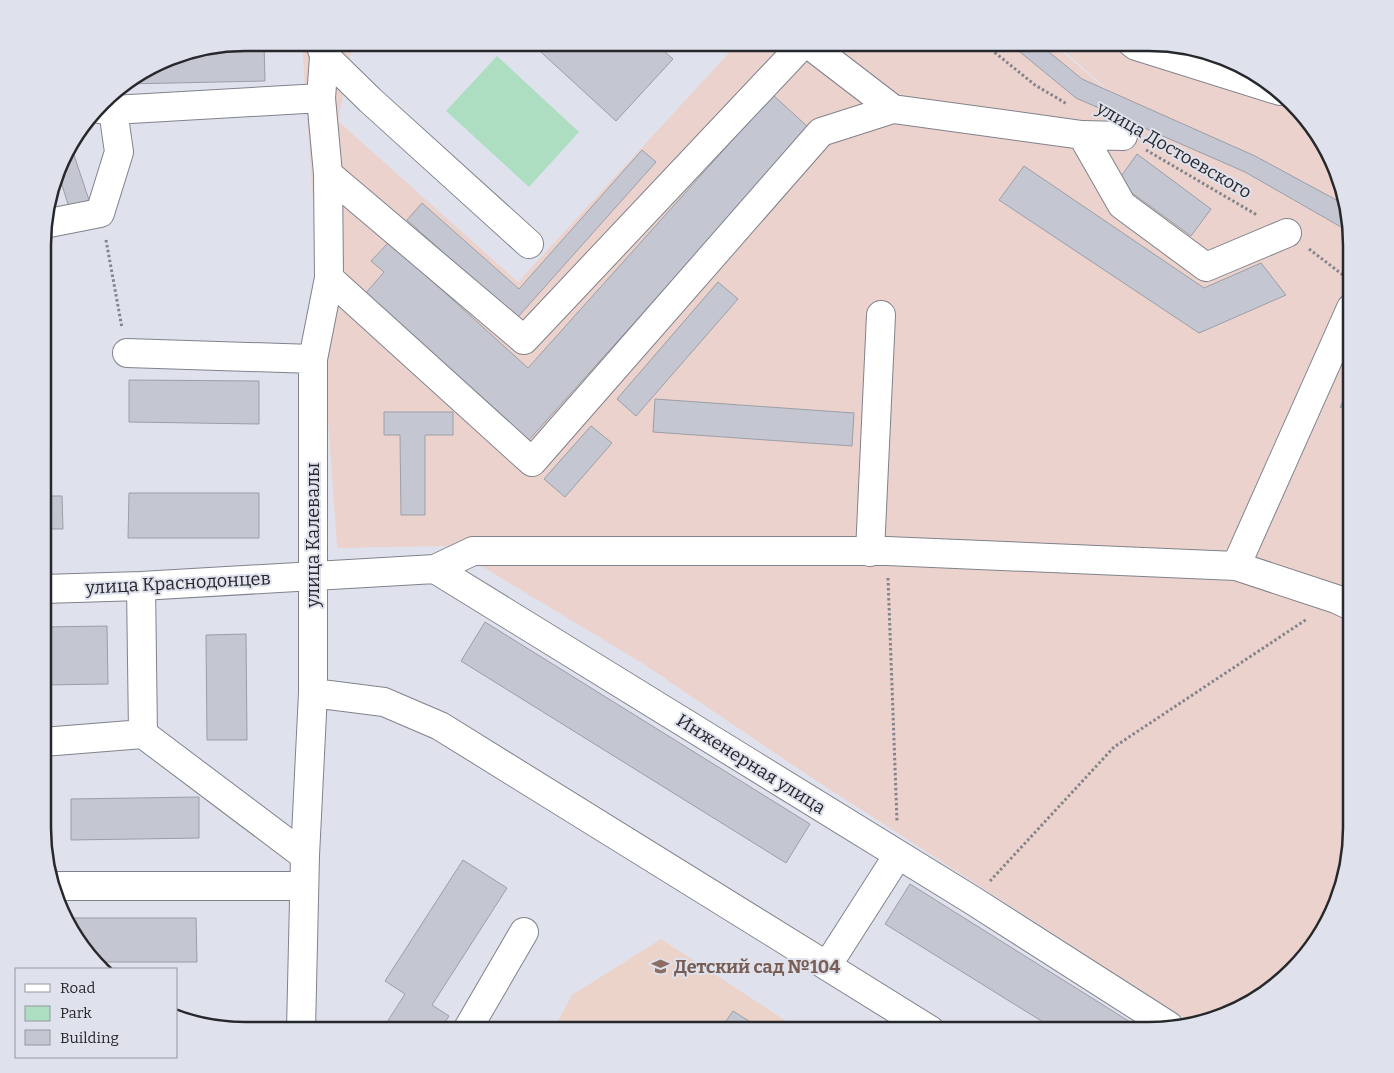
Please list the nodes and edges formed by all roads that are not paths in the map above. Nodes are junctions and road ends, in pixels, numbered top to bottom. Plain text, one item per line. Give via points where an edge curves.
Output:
1 (323, 51) edge
2 (327, 51) edge
3 (798, 51) edge
4 (817, 51) edge
5 (1153, 51) edge
6 (1255, 83) edge
7 (322, 98) junction
8 (106, 109) edge
9 (107, 109) edge
10 (893, 109) junction
11 (1082, 135) junction
12 (1123, 136) road end
13 (328, 174) junction
14 (53, 222) edge
15 (1287, 233) road end
16 (530, 244) dead end
17 (329, 278) junction
18 (881, 315) dead end
19 (1343, 328) edge
20 (127, 353) road end
21 (312, 360) junction
22 (878, 552) junction
23 (1236, 566) junction
24 (436, 569) junction
25 (313, 576) junction
26 (141, 586) junction
27 (51, 590) edge
28 (1343, 602) edge
29 (313, 693) junction
30 (143, 734) junction
31 (51, 741) edge
32 (898, 854) junction
33 (305, 856) junction
34 (61, 886) edge
35 (304, 886) junction
36 (524, 932) dead end
37 (827, 966) junction
38 (1161, 1021) edge
39 (301, 1022) edge
40 (472, 1022) edge
41 (917, 1022) edge

1 - 7 street, улица Калевалы
2 - 16 street via 370,100
3 - 13 street via 524,340
4 - 10 street
5 - 6 street
7 - 9 street
7 - 13 street, улица Калевалы
8 - 14 street via 119,152 100,213
10 - 11 street
10 - 17 street via 821,132 532,462
11 - 12 street
11 - 15 street via 1122,205 1206,266
13 - 17 street, улица Калевалы
17 - 21 street, улица Калевалы
18 - 22 street
19 - 23 street
20 - 21 street
21 - 25 street, улица Калевалы
22 - 23 street
22 - 24 street via 473,551
23 - 28 street
24 - 25 street
24 - 32 street, Инженерная улица
25 - 26 street, улица Краснодонцев
25 - 29 street, улица Калевалы
26 - 27 street, улица Краснодонцев
26 - 30 street
29 - 33 street, улица Калевалы
29 - 37 street via 384,702 440,726
30 - 31 street
30 - 33 street
32 - 37 street
32 - 38 street, Инженерная улица
33 - 35 street, улица Калевалы
34 - 35 street
35 - 39 street, улица Калевалы
36 - 40 street
37 - 41 street

